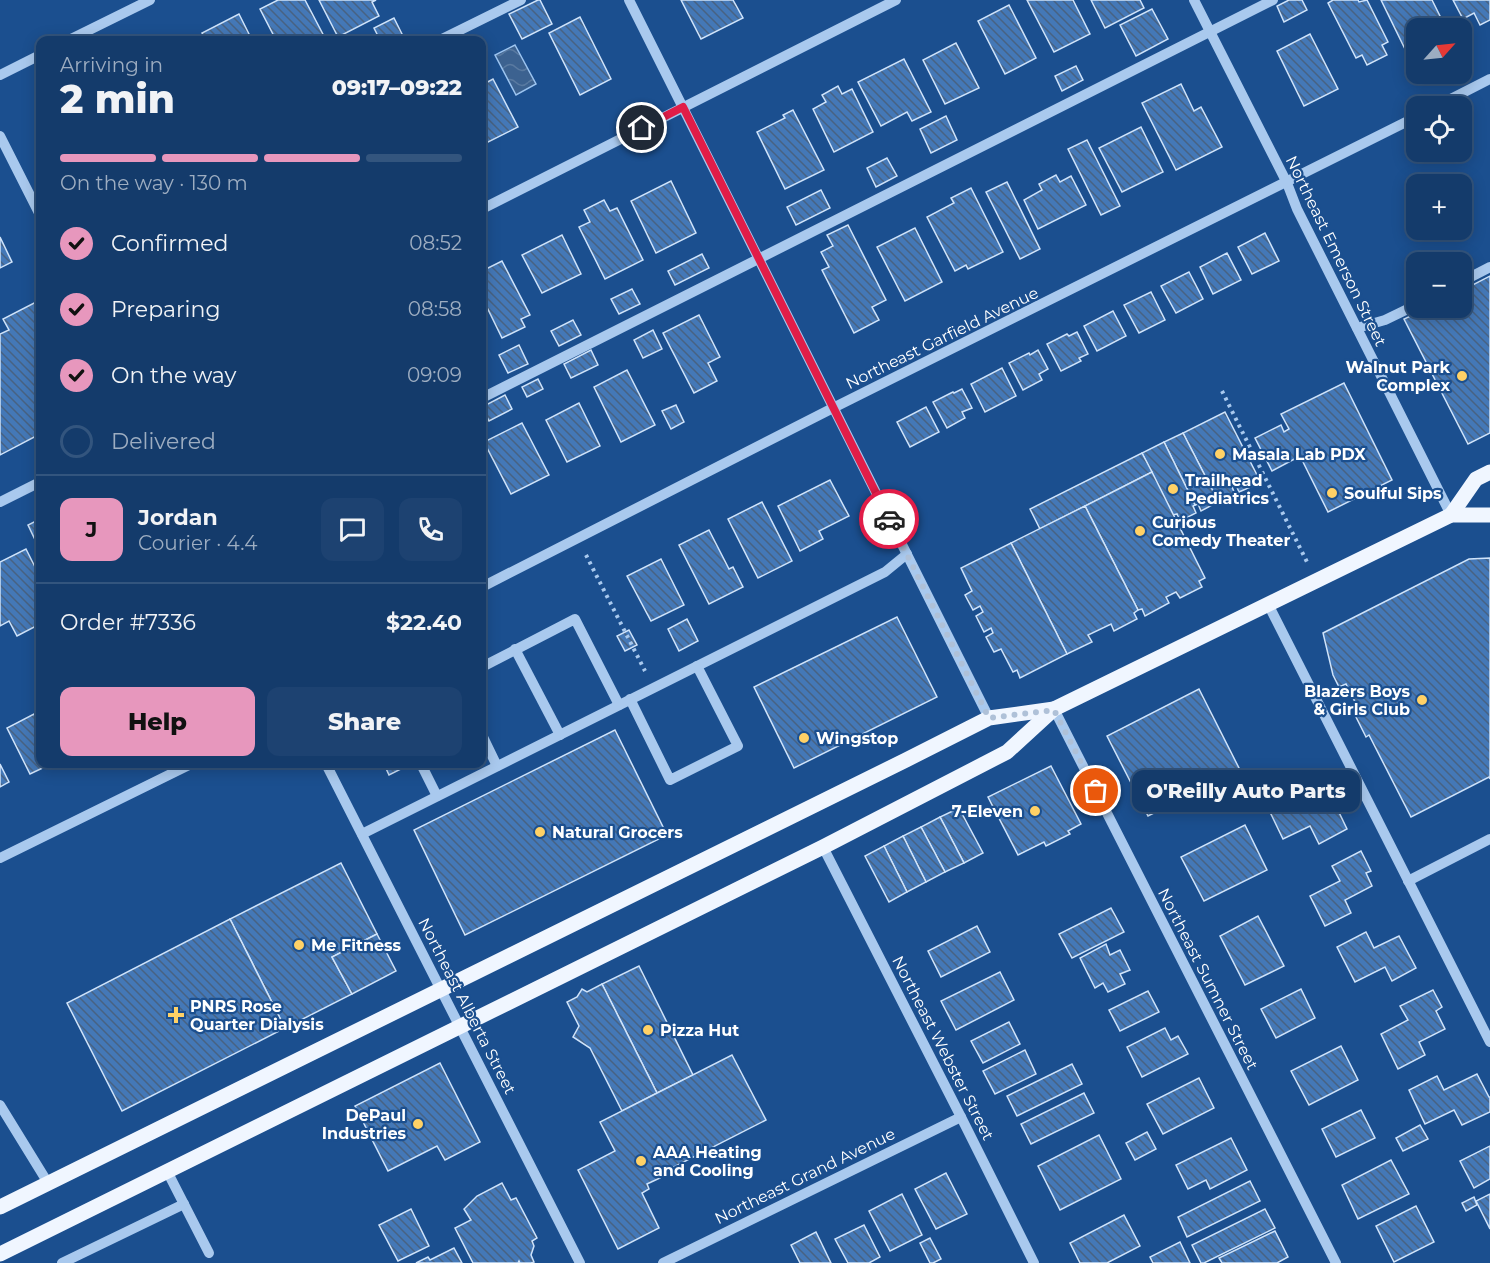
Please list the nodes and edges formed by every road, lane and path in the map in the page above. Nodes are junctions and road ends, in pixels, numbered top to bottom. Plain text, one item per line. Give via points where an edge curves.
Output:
1 (150, 0) edge
2 (521, 0) edge
3 (629, 0) edge
4 (896, 0) edge
5 (1194, 0) edge
6 (1273, 0) edge
7 (1210, 32) junction
8 (77, 36) edge
9 (448, 36) edge
10 (36, 57) edge
11 (0, 75) edge
12 (1490, 79) edge
13 (1457, 96) edge
14 (683, 107) junction
15 (1406, 122) edge
16 (2, 143) edge
17 (1287, 183) junction
18 (36, 207) edge
19 (486, 207) edge
20 (759, 258) junction
21 (1490, 267) edge
22 (1472, 276) edge
23 (1406, 309) edge
24 (1357, 328) junction
25 (1222, 391) dead end
26 (486, 396) edge
27 (833, 408) junction
28 (1490, 472) edge
29 (36, 484) edge
30 (0, 502) edge
31 (1451, 515) junction
32 (1490, 515) edge
33 (578, 538) junction
34 (907, 554) junction
35 (1316, 581) junction
36 (486, 585) edge
37 (1268, 604) junction
38 (515, 650) junction
39 (486, 665) edge
40 (697, 666) junction
41 (611, 690) junction
42 (630, 699) junction
43 (619, 705) junction
44 (1054, 710) junction
45 (989, 718) junction
46 (560, 735) junction
47 (486, 743) edge
48 (497, 766) junction
49 (183, 768) edge
50 (328, 768) edge
51 (423, 768) edge
52 (437, 796) junction
53 (362, 834) junction
54 (1490, 839) edge
55 (823, 847) junction
56 (0, 858) edge
57 (1408, 881) junction
58 (441, 989) junction
59 (460, 1026) junction
60 (1490, 1042) edge
61 (0, 1104) edge
62 (961, 1117) junction
63 (167, 1171) junction
64 (48, 1183) junction
65 (184, 1204) junction
66 (0, 1207) edge
67 (209, 1253) dead end
68 (0, 1254) edge
69 (62, 1263) edge
70 (580, 1263) edge
71 (663, 1263) edge
72 (1034, 1263) edge
73 (1336, 1263) edge

1 - 8 street
2 - 9 street
3 - 14 street
4 - 14 street
5 - 7 street, Northeast Emerson Street
6 - 7 street
7 - 17 street, Northeast Emerson Street
7 - 20 street
10 - 11 street
12 - 13 street
14 - 19 street
14 - 20 street
15 - 17 street, Northeast Garfield Avenue
16 - 18 street
17 - 24 street, Northeast Emerson Street
17 - 27 street, Northeast Garfield Avenue
20 - 26 street
20 - 27 street
21 - 22 street
23 - 24 street
24 - 31 street, Northeast Emerson Street
25 - 35 path
27 - 33 street, Northeast Garfield Avenue
27 - 34 street
28 - 31 main road via 1476,479
29 - 30 street
31 - 32 main road
31 - 35 main road
33 - 36 street, Northeast Garfield Avenue
33 - 41 path via 646,672
34 - 40 street via 885,572
34 - 45 street
35 - 37 main road
37 - 44 main road
37 - 57 street
38 - 39 street
38 - 41 street via 575,619
38 - 46 street
40 - 42 street
40 - 42 street via 738,746 670,780
41 - 43 street
42 - 43 street
43 - 46 street
44 - 45 main road
44 - 55 main road via 1007,752
44 - 73 street, Northeast Sumner Street
45 - 58 main road
46 - 48 street
47 - 48 street
48 - 52 street
49 - 56 street
50 - 53 street, Northeast Alberta Street
51 - 52 street
52 - 53 street
53 - 58 street, Northeast Alberta Street
54 - 57 street
55 - 59 main road
55 - 62 street, Northeast Webster Street
57 - 60 street
58 - 59 street, Northeast Alberta Street
58 - 64 main road
59 - 63 main road
59 - 70 street, Northeast Alberta Street
61 - 64 street
62 - 71 street, Northeast Grand Avenue
62 - 72 street, Northeast Webster Street
63 - 65 street
63 - 68 main road
64 - 66 main road
65 - 67 street
65 - 69 street

